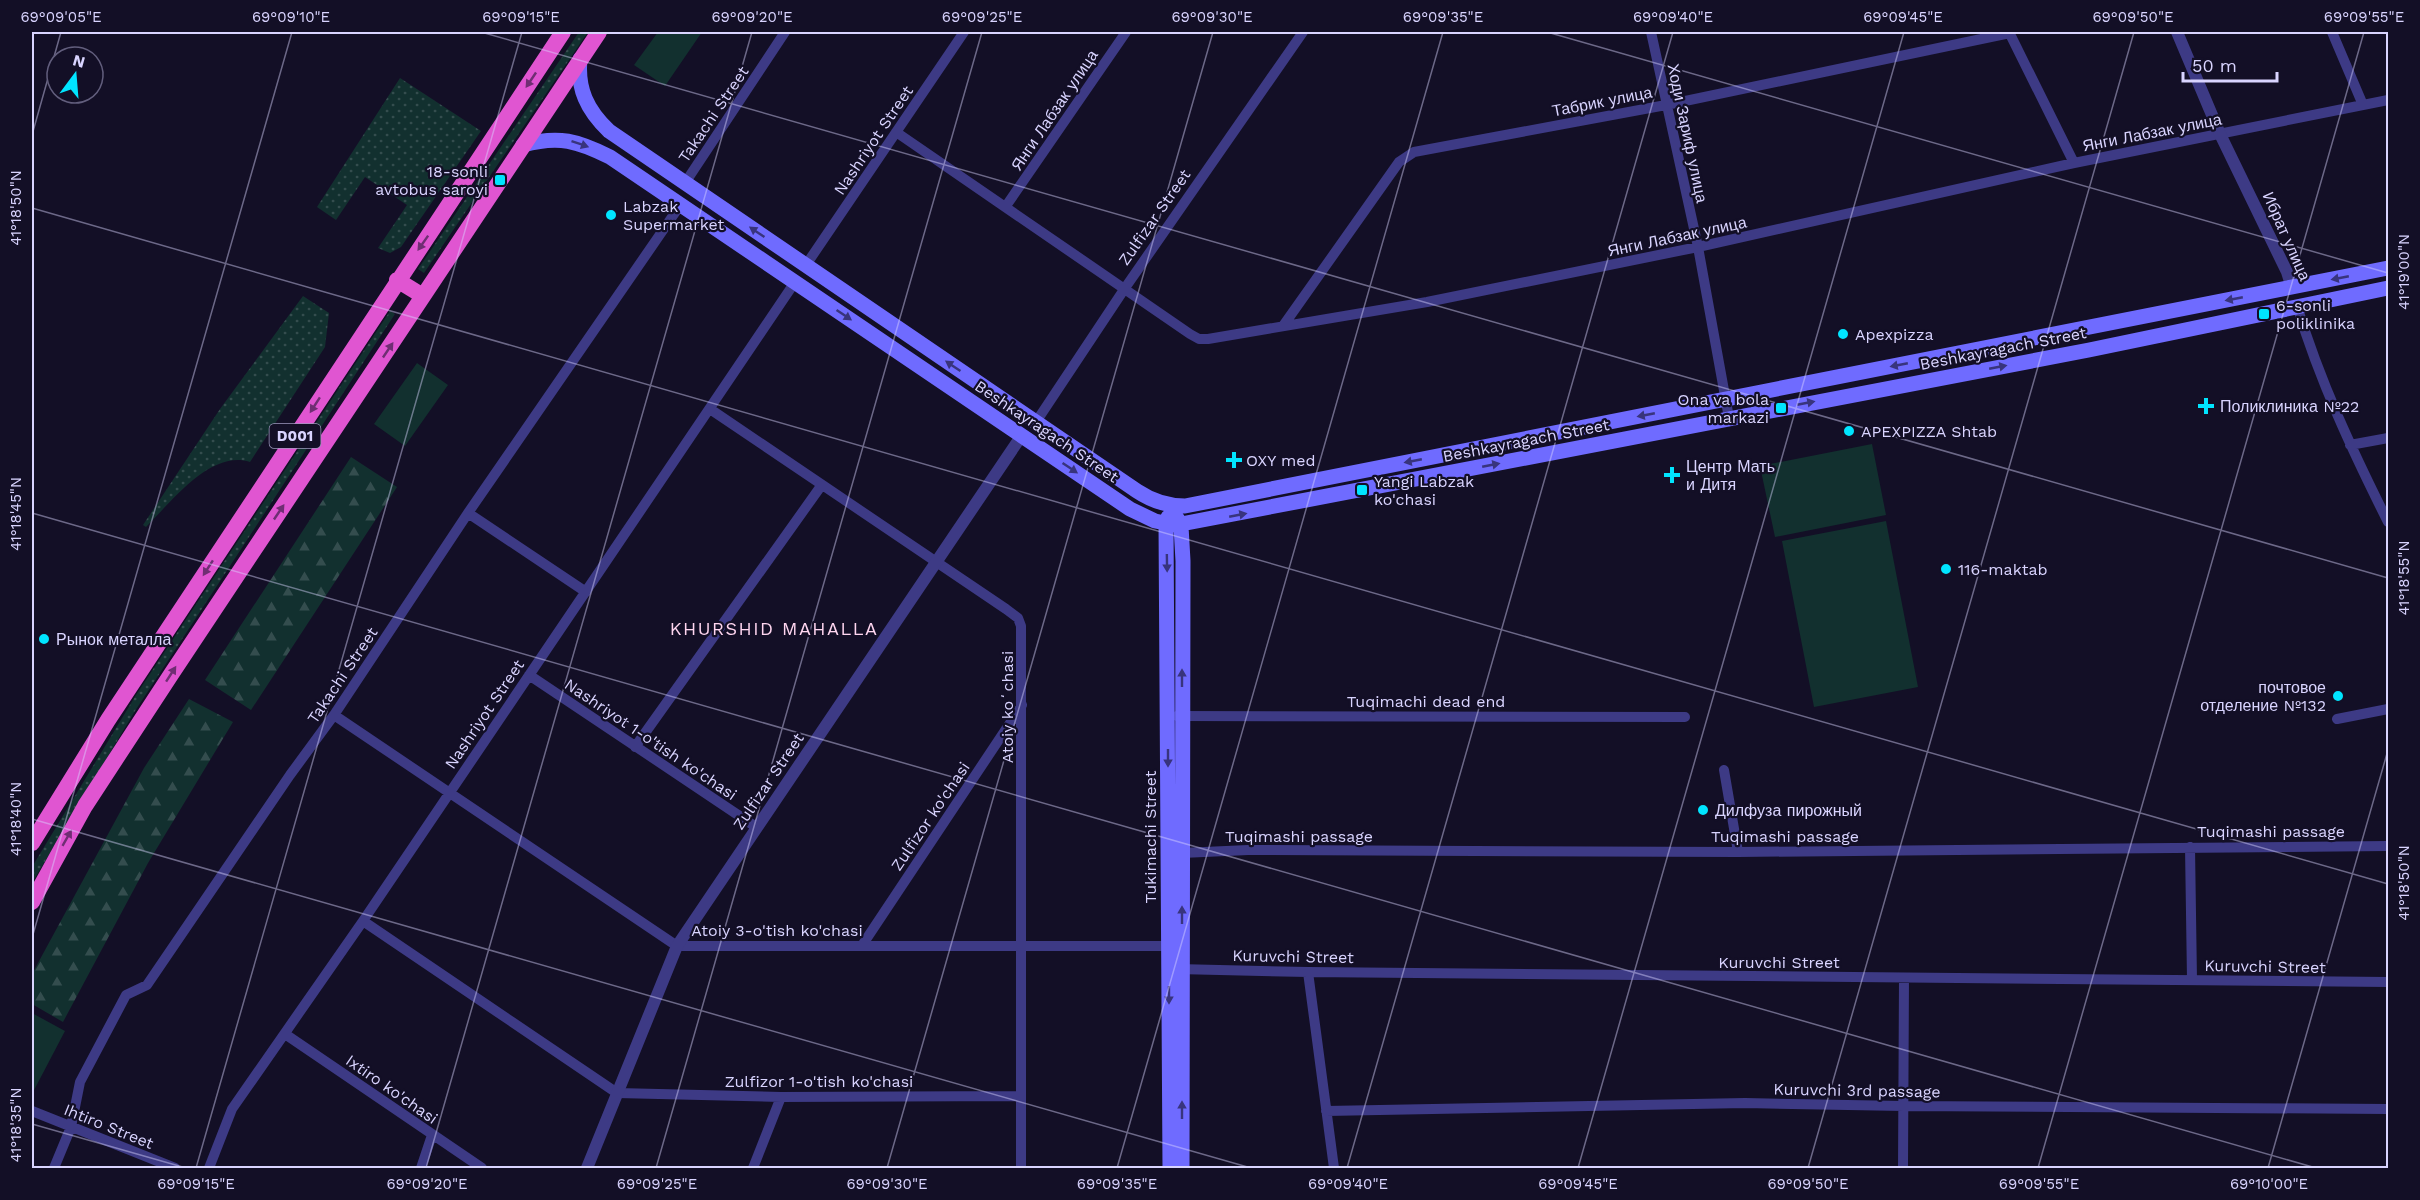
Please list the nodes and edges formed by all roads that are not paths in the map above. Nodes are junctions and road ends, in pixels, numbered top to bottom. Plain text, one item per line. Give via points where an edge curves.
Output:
1 (563, 32) edge
2 (599, 32) edge
3 (785, 32) edge
4 (964, 32) edge
5 (1126, 32) edge
6 (1303, 32) edge
7 (1651, 32) edge
8 (2009, 32) edge
9 (2177, 32) edge
10 (2332, 32) edge
11 (580, 59) junction
12 (2388, 100) edge
13 (1666, 105) junction
14 (2363, 105) junction
15 (896, 132) junction
16 (2220, 134) junction
17 (523, 145) junction
18 (634, 148) junction
19 (2074, 163) junction
20 (623, 165) junction
21 (685, 183) junction
22 (681, 204) junction
23 (1006, 206) junction
24 (1698, 248) junction
25 (806, 265) junction
26 (2388, 268) edge
27 (397, 280) junction
28 (795, 282) junction
29 (1125, 288) junction
30 (2292, 288) junction
31 (2388, 288) edge
32 (423, 297) junction
33 (2297, 306) junction
34 (1283, 326) junction
35 (1726, 400) junction
36 (710, 409) junction
37 (1730, 418) junction
38 (1036, 422) junction
39 (1022, 435) junction
40 (2388, 438) edge
41 (2350, 445) junction
42 (821, 486) junction
43 (1172, 506) junction
44 (468, 513) junction
45 (2388, 522) edge
46 (1173, 525) junction
47 (936, 562) junction
48 (586, 592) junction
49 (529, 675) junction
50 (1022, 704) junction
51 (2388, 709) edge
52 (334, 715) junction
53 (1175, 716) junction
54 (1685, 717) dead end
55 (2337, 719) dead end
56 (634, 747) junction
57 (1724, 770) dead end
58 (449, 793) junction
59 (756, 827) junction
60 (32, 843) edge
61 (2388, 846) edge
62 (2190, 847) junction
63 (1738, 852) junction
64 (1182, 853) junction
65 (32, 902) edge
66 (363, 921) junction
67 (862, 944) junction
68 (677, 946) junction
69 (1020, 946) junction
70 (1175, 946) junction
71 (1175, 969) junction
72 (1308, 972) junction
73 (1904, 978) junction
74 (2192, 980) junction
75 (2388, 982) edge
76 (285, 1034) junction
77 (617, 1093) junction
78 (1021, 1095) junction
79 (781, 1097) junction
80 (1903, 1106) junction
81 (2388, 1109) edge
82 (32, 1111) edge
83 (1326, 1111) junction
84 (72, 1127) junction
85 (432, 1135) junction
86 (54, 1168) edge
87 (175, 1168) edge
88 (209, 1168) edge
89 (421, 1168) edge
90 (482, 1168) edge
91 (587, 1168) edge
92 (753, 1168) edge
93 (1021, 1168) edge
94 (1170, 1168) edge
95 (1182, 1168) edge
96 (1334, 1168) edge
97 (1903, 1168) edge

1 -> 27 highway, D001
2 - 11 highway, D001
3 - 21 street, Takachi Street
4 - 15 street, Nashriyot Street
5 - 23 street, Янги Лабзак улица
6 - 29 street, Zulfizar Street
7 - 13 street, Ходи Зариф улица
8 - 13 street, Табрик улица
8 - 19 street
9 - 16 street, Ибрат улица
10 - 14 street
11 - 17 highway, D001
11 - 18 main road, Beshkayragach Street via 580,85 587,105 609,131
12 - 14 street, Янги Лабзак улица
13 - 24 street, Ходи Зариф улица
13 - 34 street, Табрик улица via 1414,152 1399,162
14 - 16 street, Янги Лабзак улица
15 - 23 street, Янги Лабзак улица
15 - 25 street, Nashriyot Street
16 - 19 street, Янги Лабзак улица
16 - 30 street, Ибрат улица
17 -> 20 main road, Beshkayragach Street via 568,140
17 - 32 highway, D001
18 - 20 main road
18 - 21 main road, Beshkayragach Street
19 - 24 street, Янги Лабзак улица
20 - 22 main road, Beshkayragach Street
25 -> 21 main road, Beshkayragach Street
22 - 28 main road, Beshkayragach Street
22 - 44 street, Takachi Street
23 - 29 street, Янги Лабзак улица
24 - 34 street, Янги Лабзак улица via 1428,302
24 - 35 street, Ходи Зариф улица
38 -> 25 main road, Beshkayragach Street
26 -> 30 main road, Beshkayragach Street
27 - 32 highway
27 -> 60 highway, D001 via 108,720
28 - 36 street, Nashriyot Street
28 -> 39 main road, Beshkayragach Street
29 - 34 street, Янги Лабзак улица via 1199,339
29 - 38 street, Zulfizar Street
30 - 33 main road, Ибрат улица
30 -> 35 main road, Beshkayragach Street
31 - 33 main road, Beshkayragach Street
65 -> 32 highway, D001 via 85,806
37 -> 33 main road, Beshkayragach Street
33 - 41 street, Ибрат улица via 2318,371
35 - 37 street, Ходи Зариф улица
35 -> 43 main road, Beshkayragach Street via 1185,507
36 - 42 street, Atoiy koʻchasi
36 - 48 street, Nashriyot Street
46 -> 37 main road, Beshkayragach Street
38 - 43 main road, Beshkayragach Street via 1137,491
39 -> 46 main road, Beshkayragach Street via 1130,509
39 - 47 street, Zulfizar Street
40 - 41 street
41 - 45 street, Ибрат улица
42 - 47 street, Atoiy koʻchasi
42 - 56 street
43 - 46 main road
44 - 48 street
44 - 52 street, Takachi Street
46 - 53 main road, Tukimachi Street
47 - 50 street, Atoiy koʻchasi via 1017,618 1022,635
47 - 59 street, Zulfizar Street
48 - 49 street, Nashriyot Street
49 - 56 street, Nashriyot 1-o'tish ko'chasi
49 - 58 street, Nashriyot Street
50 - 67 street, Zulfizor ko'chasi
50 - 69 street, Atoiy koʻchasi
51 - 55 street
52 - 58 street, Atoiy 3-o'tish ko'chasi
52 - 84 street, Takachi Street via 147,985 126,995 80,1082
53 - 54 street, Tuqimachi dead end
53 - 64 main road, Tukimachi Street
53 -> 70 main road, Tukimachi Street
56 - 59 street, Nashriyot 1-o'tish ko'chasi
57 - 63 street
58 - 66 street, Nashriyot Street
58 - 68 street, Atoiy 3-o'tish ko'chasi
59 - 68 street, Zulfizar Street
61 - 62 street, Tuqimashi passage
62 - 63 street, Tuqimashi passage
62 - 74 street
63 - 64 street, Tuqimashi passage
70 -> 64 main road, Tukimachi Street
66 - 76 street, Nashriyot Street
66 - 77 street
67 - 68 street, Atoiy 3-o'tish ko'chasi
67 - 69 street, Atoiy 3-o'tish ko'chasi
68 - 77 street, Zulfizar Street
69 - 70 street, Atoiy 3-o'tish ko'chasi
69 - 78 street, Atoiy koʻchasi
70 - 71 main road, Tukimachi Street
71 - 72 street, Kuruvchi Street
71 -> 94 main road, Tukimachi Street
95 -> 71 main road, Tukimachi Street
72 - 73 street, Kuruvchi Street
72 - 83 street
73 - 74 street, Kuruvchi Street
73 - 80 street
74 - 75 street, Kuruvchi Street
76 - 85 street, Ixtiro ko'chasi
76 - 88 street, Nashriyot Street via 232,1109
77 - 79 street, Zulfizor 1-o'tish ko'chasi
77 - 91 street, Zulfizar Street
78 - 79 street, Zulfizor 1-o'tish ko'chasi
78 - 93 street, Atoiy koʻchasi
79 - 92 street
80 - 81 street, Kuruvchi 3rd passage
80 - 83 street, Kuruvchi 3rd passage via 1745,1103
80 - 97 street
82 - 84 street, Ihtiro Street
83 - 96 street
84 - 86 street, Takachi Street
84 - 87 street, Ihtiro Street
85 - 89 street
85 - 90 street, Ixtiro ko'chasi

